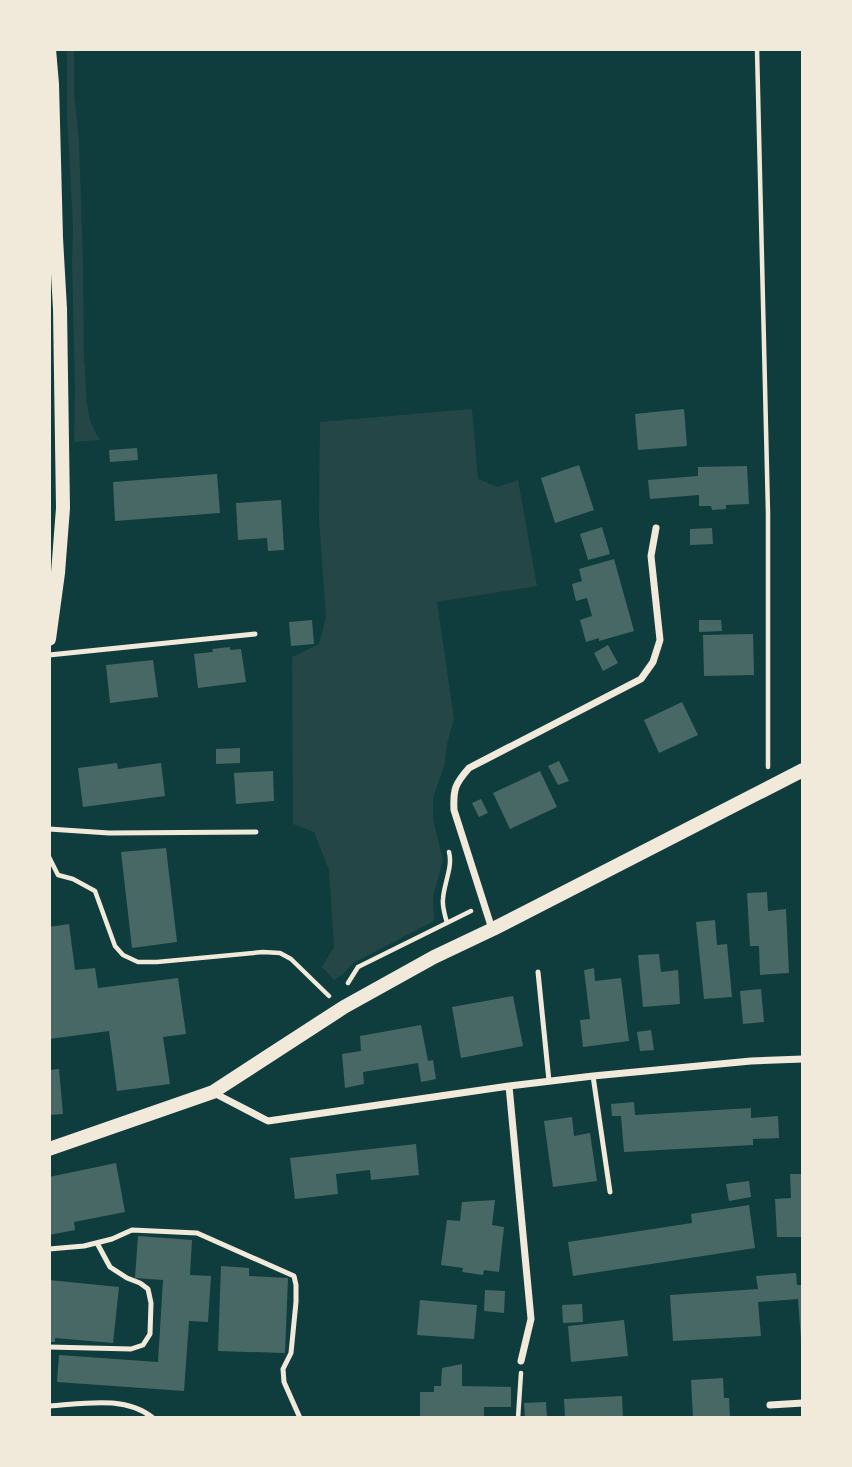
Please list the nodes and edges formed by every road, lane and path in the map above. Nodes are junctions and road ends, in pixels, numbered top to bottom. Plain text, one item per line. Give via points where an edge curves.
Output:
1 (49, 49) edge
2 (757, 49) edge
3 (656, 528) dead end
4 (54, 574) edge
5 (255, 634) dead end
6 (49, 639) edge
7 (49, 654) edge
8 (803, 770) edge
9 (768, 789) junction
10 (49, 829) edge
11 (256, 832) dead end
12 (447, 846) dead end
13 (49, 856) edge
14 (447, 923) dead end
15 (492, 929) junction
16 (538, 972) dead end
17 (344, 1007) junction
18 (803, 1059) edge
19 (593, 1076) junction
20 (549, 1081) junction
21 (509, 1086) junction
22 (213, 1092) junction
23 (49, 1149) edge
24 (610, 1192) dead end
25 (97, 1243) junction
26 (49, 1249) edge
27 (49, 1347) edge
28 (522, 1361) joint
29 (803, 1403) edge
30 (770, 1405) dead end
31 (49, 1406) edge
32 (153, 1418) edge
33 (300, 1418) edge
34 (518, 1418) edge

1 - 4 main road via 63,508
2 - 9 path via 768,513
3 - 15 street via 651,556 660,640 641,679 469,768 458,780 454,810
4 - 6 main road
5 - 7 lane
8 - 9 main road
9 - 15 main road
10 - 11 lane
12 - 14 path via 451,857 442,902
13 - 17 path via 58,875 95,891 122,956 157,962 280,953
15 - 17 main road
16 - 20 lane
17 - 22 main road
18 - 19 street
19 - 20 street
19 - 24 lane
20 - 21 street
21 - 22 street via 268,1121
21 - 28 street via 531,1319
22 - 23 main road
25 - 26 lane
25 - 27 lane via 110,1267 148,1289 150,1334 143,1345 131,1349
25 - 33 lane via 132,1230 197,1233 294,1276 291,1353 283,1369
28 - 34 path
29 - 30 street
31 - 32 lane via 126,1405

